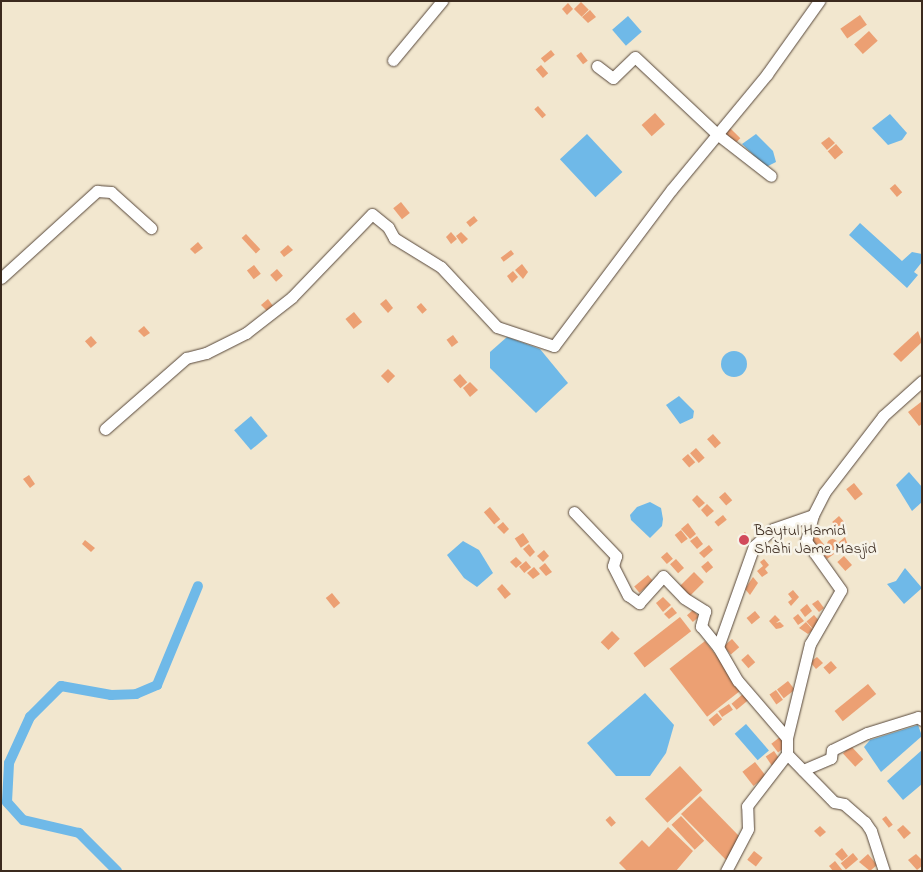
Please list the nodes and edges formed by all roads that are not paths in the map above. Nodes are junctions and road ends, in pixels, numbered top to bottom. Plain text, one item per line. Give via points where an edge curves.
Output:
1 (442, 1) edge
2 (819, 1) edge
3 (393, 60) dead end
4 (597, 66) dead end
5 (717, 134) junction
6 (771, 176) dead end
7 (151, 228) dead end
8 (1, 278) edge
9 (922, 381) edge
10 (105, 429) dead end
11 (574, 512) dead end
12 (812, 515) junction
13 (718, 647) junction
14 (922, 720) edge
15 (787, 738) junction
16 (787, 754) junction
17 (803, 770) junction
18 (726, 871) edge
19 (884, 871) edge

1 - 3 street
2 - 5 street via 762,82
4 - 5 street via 613,78 635,57
5 - 6 street
5 - 10 street via 554,346 497,327 442,267 394,238 388,227 372,214 292,297 246,333 206,353 186,358
7 - 8 street via 111,192 97,191
9 - 12 street via 883,416 824,493
11 - 13 street via 616,556 613,566 628,595 639,602 663,576 684,598 705,611 701,626
12 - 13 street via 773,529 754,546
12 - 15 street via 806,542 841,590 810,644
13 - 15 street via 738,680
14 - 17 street via 918,717 867,733 832,750 831,758
15 - 16 street
16 - 17 street
16 - 18 street via 747,806 748,830
17 - 19 street via 834,802 844,804 865,822

